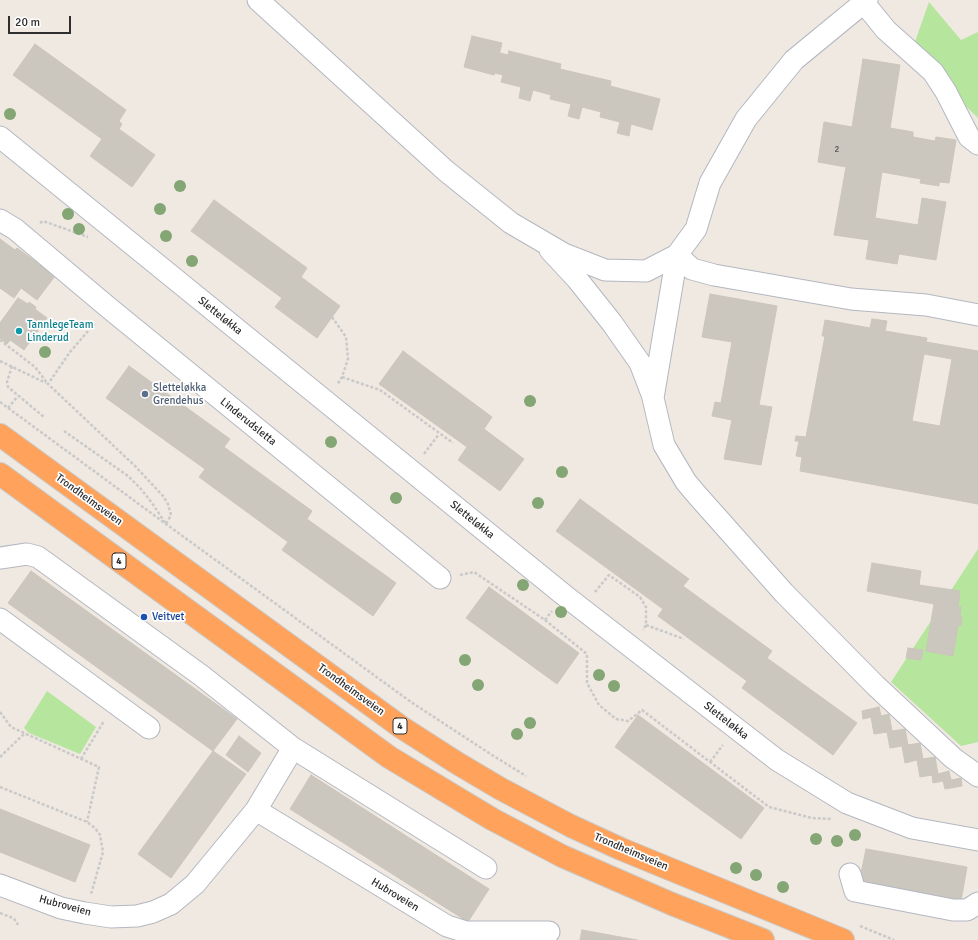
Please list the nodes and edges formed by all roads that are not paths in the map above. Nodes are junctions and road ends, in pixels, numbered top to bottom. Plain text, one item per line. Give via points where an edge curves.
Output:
1 (258, 0) edge
2 (866, 1) edge
3 (0, 137) edge
4 (978, 144) edge
5 (0, 220) edge
6 (543, 242) junction
7 (677, 255) junction
8 (978, 315) edge
9 (653, 398) junction
10 (0, 435) edge
11 (0, 474) edge
12 (0, 493) edge
13 (30, 495) junction
14 (0, 558) edge
15 (440, 578) road end
16 (0, 619) edge
17 (150, 728) dead end
18 (293, 748) junction
19 (978, 776) edge
20 (256, 810) junction
21 (978, 840) edge
22 (486, 868) dead end
23 (850, 874) dead end
24 (0, 885) edge
25 (978, 903) edge
26 (549, 932) dead end
27 (848, 932) edge
28 (763, 940) edge

1 - 6 street via 446,171 511,223
2 - 4 street via 886,30 933,72 969,137
2 - 7 street via 794,60 746,119 710,183 696,229
3 - 21 street, Sletteløkka via 564,595 777,760 847,803 912,828
5 - 15 street, Linderudsletta via 15,229
6 - 7 street via 564,254 606,270 646,271
6 - 9 street via 612,323 640,363
7 - 8 street via 692,269 714,275 851,300 926,305
7 - 9 street
9 - 19 street via 664,445 696,495 784,593 876,686 953,758
10 - 27 highway, Trondheimsveien / 4 via 401,727 457,764 571,826 621,849
11 - 13 highway, 4
12 - 13 highway
13 - 28 highway, 4 via 389,757 492,819 562,856
14 - 18 street via 27,554 38,557 202,676
16 - 17 street
18 - 20 street, Hubroveien
18 - 22 street
20 - 24 street, Hubroveien via 195,884 171,904 153,912 137,916 111,917 86,913 61,908
20 - 26 street, Hubroveien via 447,926 466,932
23 - 25 street via 855,891 953,910 967,910

